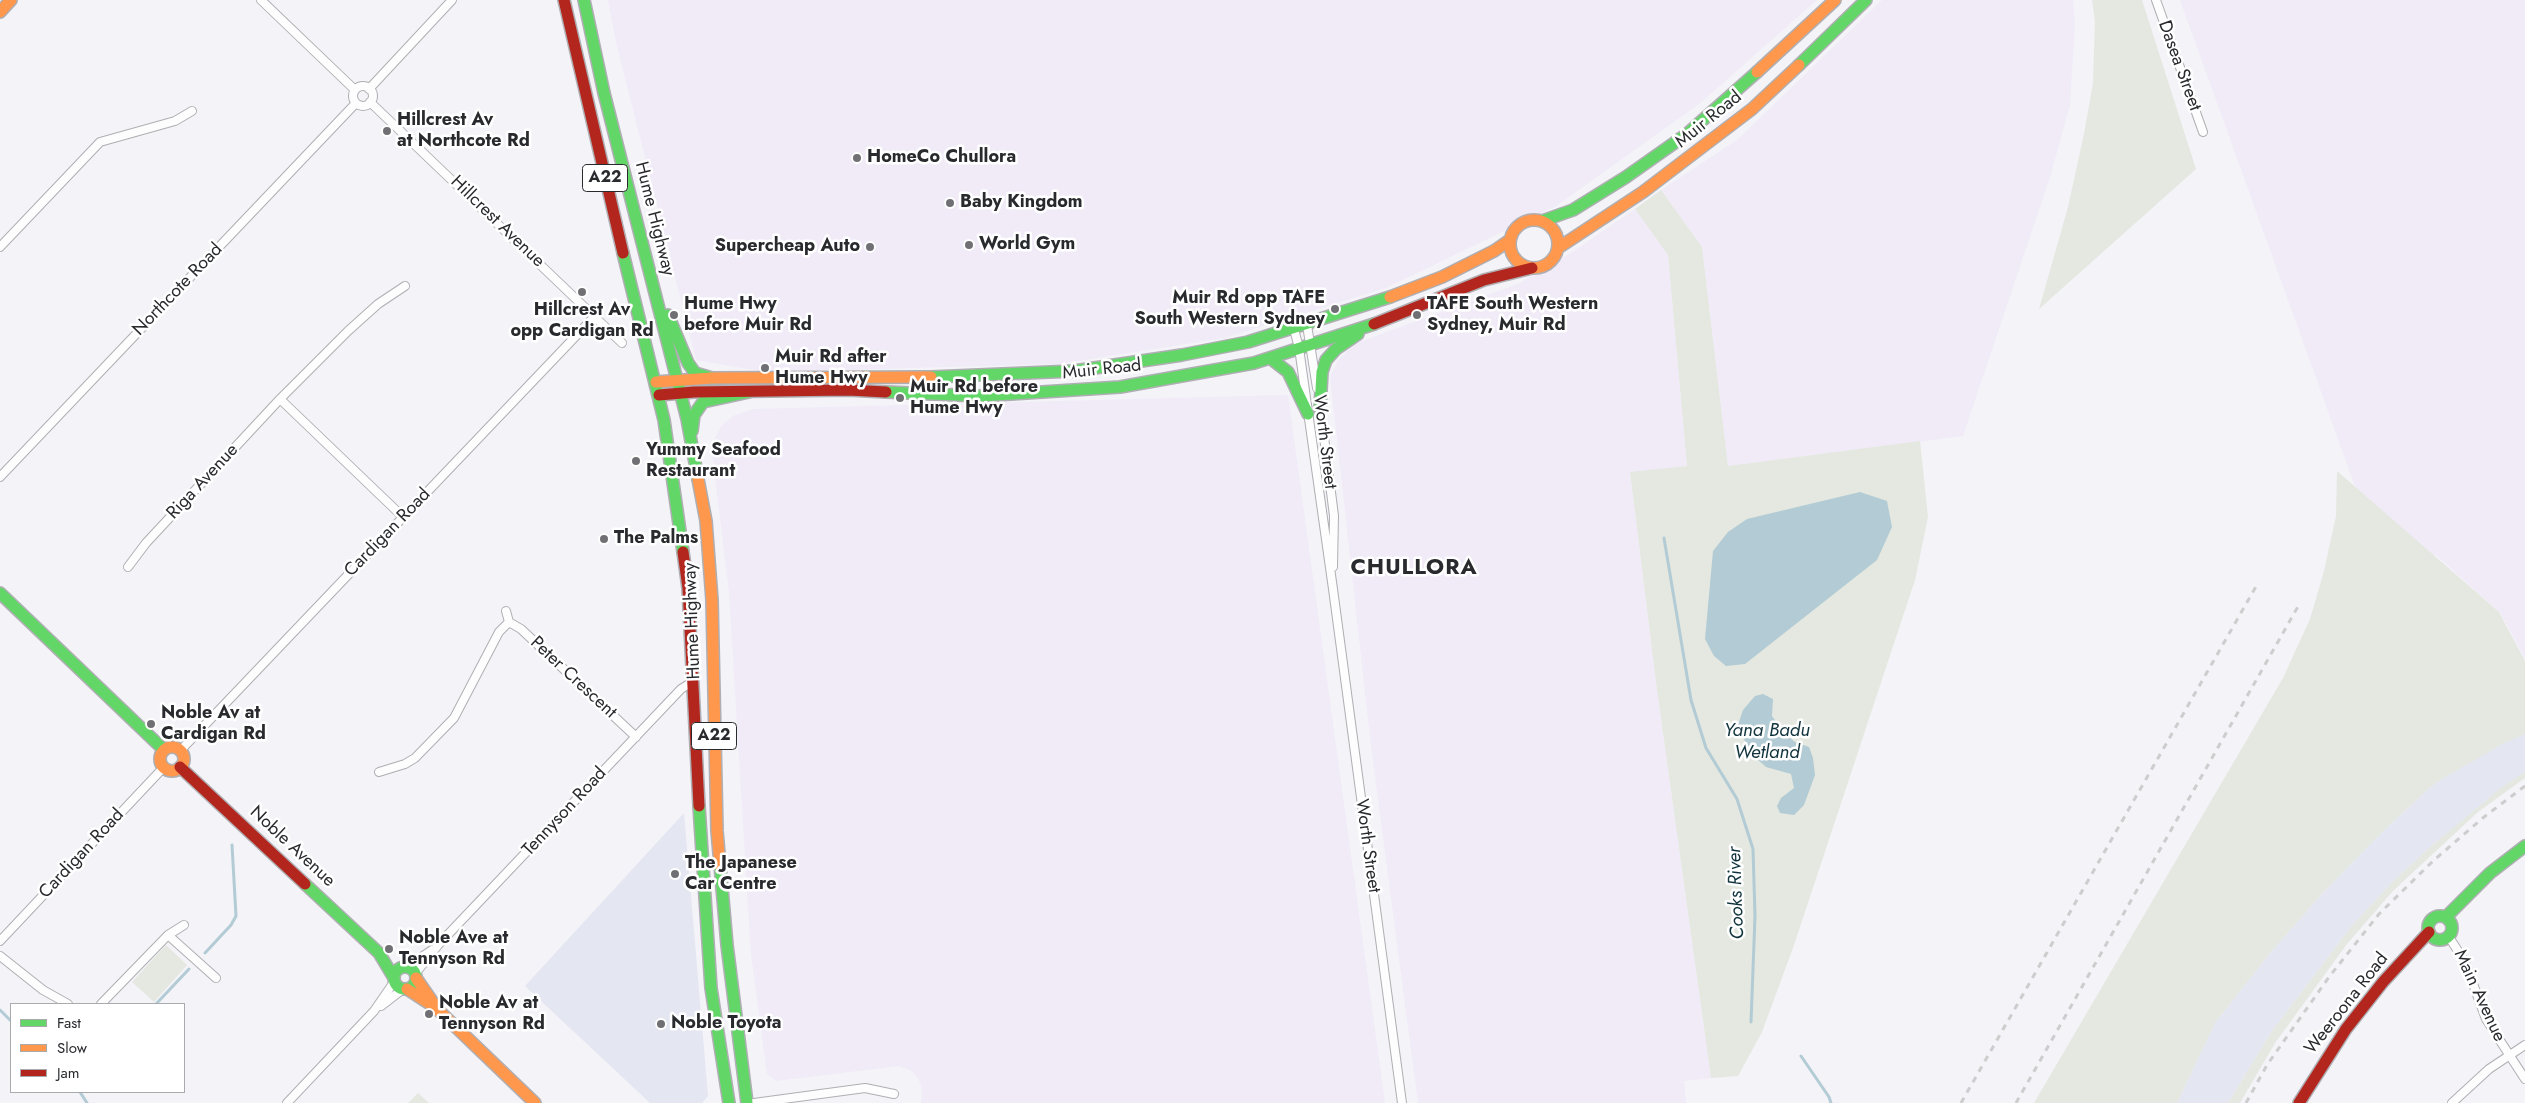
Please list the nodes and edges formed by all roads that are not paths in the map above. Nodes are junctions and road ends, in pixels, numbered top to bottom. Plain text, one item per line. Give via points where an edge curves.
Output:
1 (12, 0) edge
2 (261, 0) edge
3 (452, 0) edge
4 (564, 0) edge
5 (584, 0) edge
6 (1835, 0) edge
7 (1866, 0) edge
8 (2156, 0) edge
9 (0, 12) edge
10 (369, 89) junction
11 (356, 90) junction
12 (370, 102) junction
13 (356, 103) junction
14 (192, 111) dead end
15 (2203, 132) dead end
16 (1542, 221) junction
17 (1510, 240) junction
18 (0, 247) edge
19 (1558, 248) junction
20 (647, 266) junction
21 (1532, 268) junction
22 (405, 286) dead end
23 (595, 316) junction
24 (1307, 325) junction
25 (1372, 325) junction
26 (1294, 329) junction
27 (622, 343) dead end
28 (1311, 345) junction
29 (1299, 348) junction
30 (1270, 358) junction
31 (712, 378) junction
32 (677, 380) junction
33 (656, 382) junction
34 (749, 392) junction
35 (680, 393) junction
36 (659, 395) junction
37 (280, 399) junction
38 (1320, 408) junction
39 (1308, 414) junction
40 (694, 455) junction
41 (0, 477) edge
42 (403, 517) junction
43 (128, 567) dead end
44 (1333, 589) junction
45 (0, 593) edge
46 (506, 611) dead end
47 (509, 622) junction
48 (692, 682) junction
49 (636, 737) junction
50 (164, 750) junction
51 (180, 751) junction
52 (164, 767) junction
53 (180, 767) junction
54 (379, 772) dead end
55 (2525, 846) edge
56 (2446, 917) junction
57 (184, 926) dead end
58 (2429, 932) junction
59 (168, 935) junction
60 (2449, 937) junction
61 (0, 942) edge
62 (379, 953) junction
63 (0, 956) edge
64 (410, 972) junction
65 (216, 978) dead end
66 (399, 984) junction
67 (66, 1003) edge
68 (102, 1003) edge
69 (436, 1008) junction
70 (2525, 1044) edge
71 (2509, 1057) junction
72 (2525, 1079) edge
73 (894, 1094) dead end
74 (287, 1103) edge
75 (535, 1103) edge
76 (729, 1103) edge
77 (747, 1103) edge
78 (754, 1103) edge
79 (1402, 1103) edge
80 (2298, 1103) edge
81 (2452, 1103) edge

1 - 9 main road
2 - 11 street
3 - 10 street
4 - 33 main road, Hume Highway / A22
5 - 20 main road, Hume Highway / A22
6 - 16 main road, Muir Road via 1687,134 1573,210
7 - 19 main road, Muir Road via 1744,114 1643,192
8 - 15 street, Dasea Street
10 - 11 street via 361,86
10 - 12 street via 372,94
11 - 13 street via 353,98
12 - 13 street via 362,106
12 - 23 street, Hillcrest Avenue
13 - 41 street, Northcote Road
14 - 18 street via 174,121 100,142
16 - 17 main road via 1523,223
16 - 19 main road via 1556,234
17 - 21 main road via 1513,255 1524,266
17 - 24 main road, Muir Road via 1494,251 1414,288
19 - 21 main road via 1547,265
20 - 31 main road via 688,363 695,372
20 - 32 main road, Hume Highway / A22
21 - 25 main road, Muir Road via 1484,280
22 - 37 street, Riga Avenue via 355,324
23 - 27 street, Hillcrest Avenue
23 - 42 street, Cardigan Road
24 - 26 main road, Muir Road
24 - 28 street, Worth Street
25 - 28 main road, Muir Road
25 - 38 main road via 1328,358 1322,372
26 - 29 street, Worth Street
26 - 31 main road, Muir Road via 1182,355 1074,371 935,377
28 - 29 main road, Muir Road
28 - 38 street, Worth Street
29 - 30 main road, Muir Road
29 - 39 street, Worth Street
30 - 34 main road, Muir Road via 1120,388 980,396 848,390
30 - 39 main road via 1288,372
31 - 32 main road, Muir Road
32 - 33 main road, Muir Road
32 - 35 main road, Hume Highway / A22
33 - 36 main road, Hume Highway / A22
34 - 35 main road, Muir Road
34 - 40 main road via 709,400 699,406 692,426
35 - 36 main road, Muir Road
35 - 40 main road, Hume Highway / A22
36 - 48 main road, Hume Highway / A22 via 688,588
37 - 42 street
37 - 43 street, Riga Avenue via 146,543
38 - 44 street, Worth Street via 1334,516
39 - 44 street, Worth Street
40 - 77 main road, Hume Highway / A22 via 706,521 712,600 717,832 726,945
42 - 51 street, Cardigan Road
44 - 79 street, Worth Street
45 - 50 main road
46 - 47 street
47 - 49 street, Peter Crescent via 521,629
47 - 54 street via 499,632 454,718 415,758
48 - 49 street, Tennyson Road via 681,689
48 - 76 main road, Hume Highway / A22 via 711,988
49 - 64 street, Tennyson Road
50 - 51 main road via 172,747
50 - 52 main road via 160,758
51 - 53 main road via 183,759
52 - 53 main road via 172,770
52 - 61 street, Cardigan Road
53 - 62 main road, Noble Avenue
55 - 56 main road via 2490,873
56 - 58 main road via 2437,916 2431,920
56 - 60 main road via 2453,929
57 - 59 street
58 - 60 main road via 2436,940
58 - 80 main road, Weeroona Road via 2346,1029
59 - 65 street
59 - 68 street
60 - 71 street, Main Avenue via 2465,962 2486,1019
62 - 64 main road, Noble Avenue
62 - 66 main road, Noble Avenue
63 - 67 street via 43,990
64 - 66 main road via 397,971
64 - 66 main road via 413,985
64 - 69 main road, Noble Avenue
66 - 69 main road, Noble Avenue
66 - 74 street
69 - 75 main road, Noble Avenue
70 - 71 street
71 - 72 street, Main Avenue
71 - 81 street via 2489,1069
73 - 78 street via 865,1088

